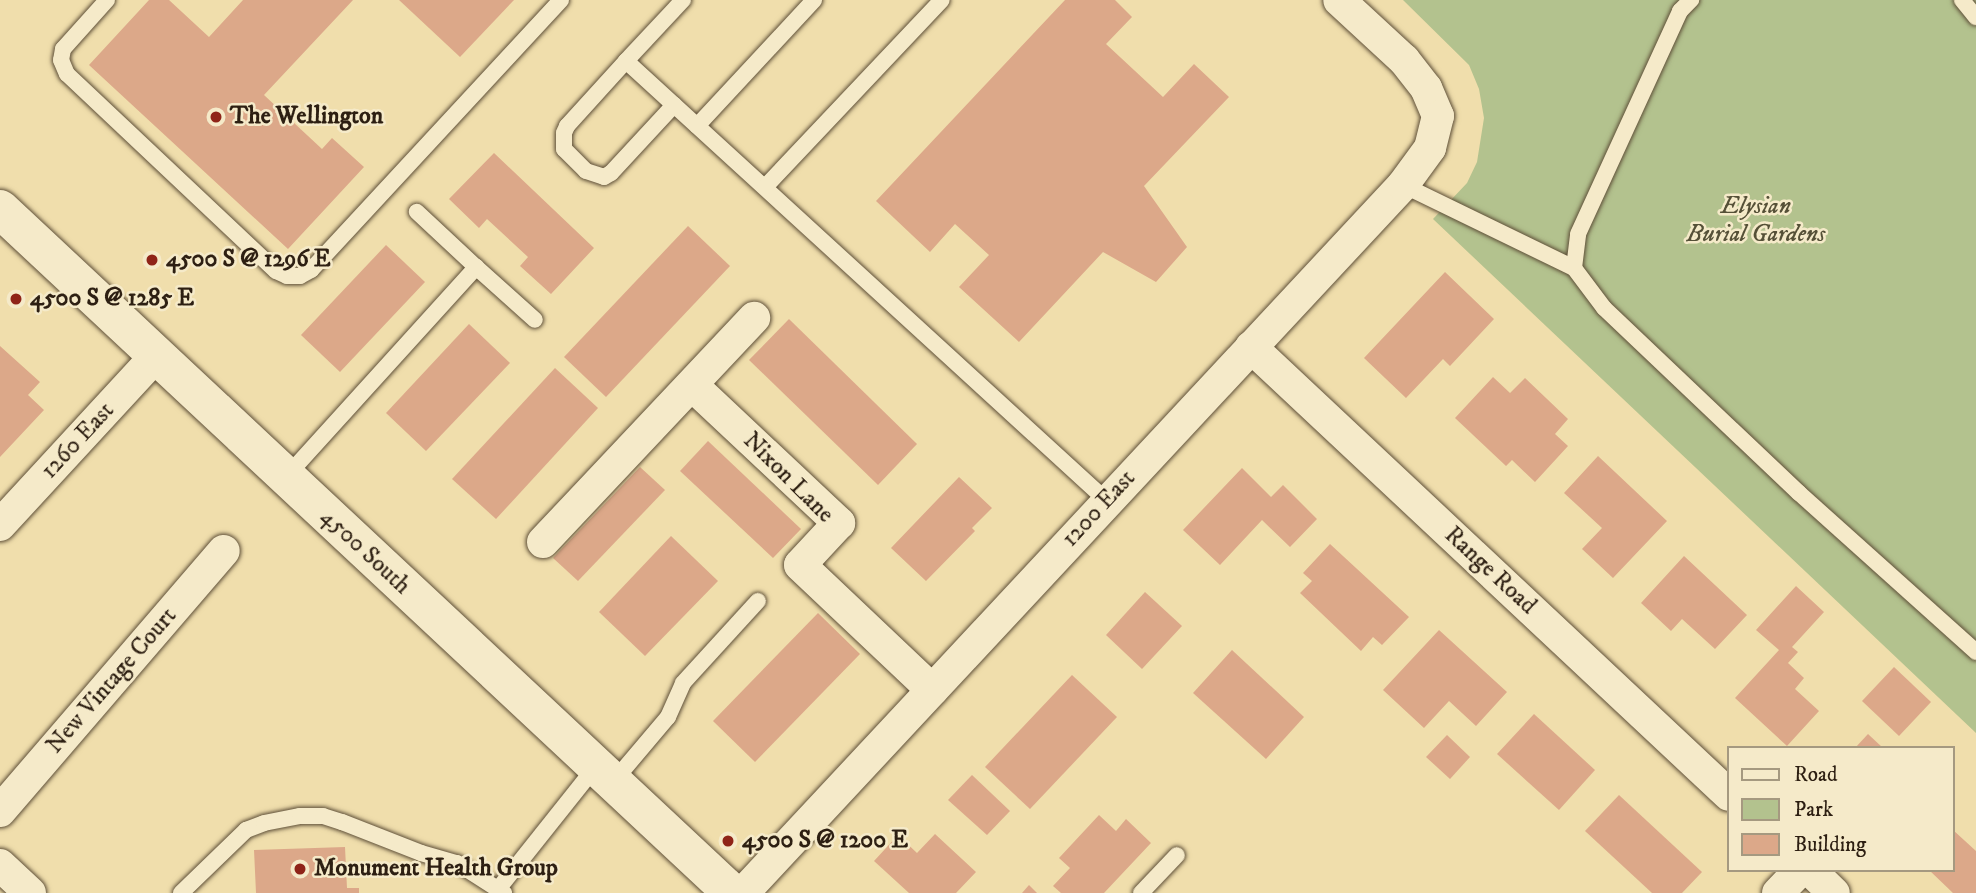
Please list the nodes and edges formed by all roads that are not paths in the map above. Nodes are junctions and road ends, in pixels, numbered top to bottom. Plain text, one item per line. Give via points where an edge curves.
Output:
1 (107, 0) edge
2 (561, 0) edge
3 (683, 0) edge
4 (814, 0) edge
5 (942, 0) edge
6 (1339, 0) edge
7 (1691, 0) edge
8 (1962, 0) edge
9 (1976, 17) edge
10 (626, 61) junction
11 (674, 105) junction
12 (697, 126) junction
13 (1403, 185) junction
14 (765, 187) junction
15 (0, 209) edge
16 (417, 212) dead end
17 (476, 267) junction
18 (1574, 268) junction
19 (754, 318) dead end
20 (535, 320) dead end
21 (1251, 347) junction
22 (156, 356) junction
23 (692, 385) junction
24 (285, 478) junction
25 (1107, 501) junction
26 (0, 525) edge
27 (543, 542) dead end
28 (224, 551) dead end
29 (758, 601) dead end
30 (1976, 652) edge
31 (932, 690) junction
32 (604, 774) junction
33 (1728, 794) edge
34 (0, 811) edge
35 (1177, 855) dead end
36 (0, 865) edge
37 (1798, 872) edge
38 (1812, 872) edge
39 (502, 891) edge
40 (30, 893) edge
41 (181, 893) edge
42 (732, 893) edge
43 (743, 893) edge
44 (1141, 893) edge
45 (1778, 893) edge
46 (1834, 893) edge

1 - 2 lane via 63,49 61,60 67,74 275,271 287,276 311,270
3 - 10 lane
4 - 12 lane
5 - 14 lane
6 - 13 street, 1200 East via 1404,60 1426,88 1438,116 1430,148
7 - 18 lane via 1680,11 1578,234
8 - 9 lane
10 - 11 lane
10 - 11 lane via 564,133 564,149 586,171 604,177 611,173
11 - 12 lane
12 - 14 lane
13 - 18 lane
13 - 21 street, 1200 East
14 - 25 lane
15 - 22 main road, 4500 South
16 - 17 lane
17 - 20 lane
17 - 24 lane
18 - 30 lane via 1623,327
19 - 23 street
21 - 25 street, 1200 East
21 - 33 street, Range Road
22 - 24 main road, 4500 South
22 - 26 street, 1260 East
23 - 27 street
23 - 31 street, Nixon Lane via 839,523 800,565
24 - 32 main road, 4500 South
25 - 31 street, 1200 East
28 - 34 street, New Vintage Court
29 - 32 lane via 683,683 668,717
31 - 43 street, 1200 East
32 - 39 lane
32 - 42 main road, 4500 South
35 - 44 lane
36 - 40 street
37 - 45 street
38 - 46 street
39 - 41 lane via 457,863 323,816 300,816 246,830

